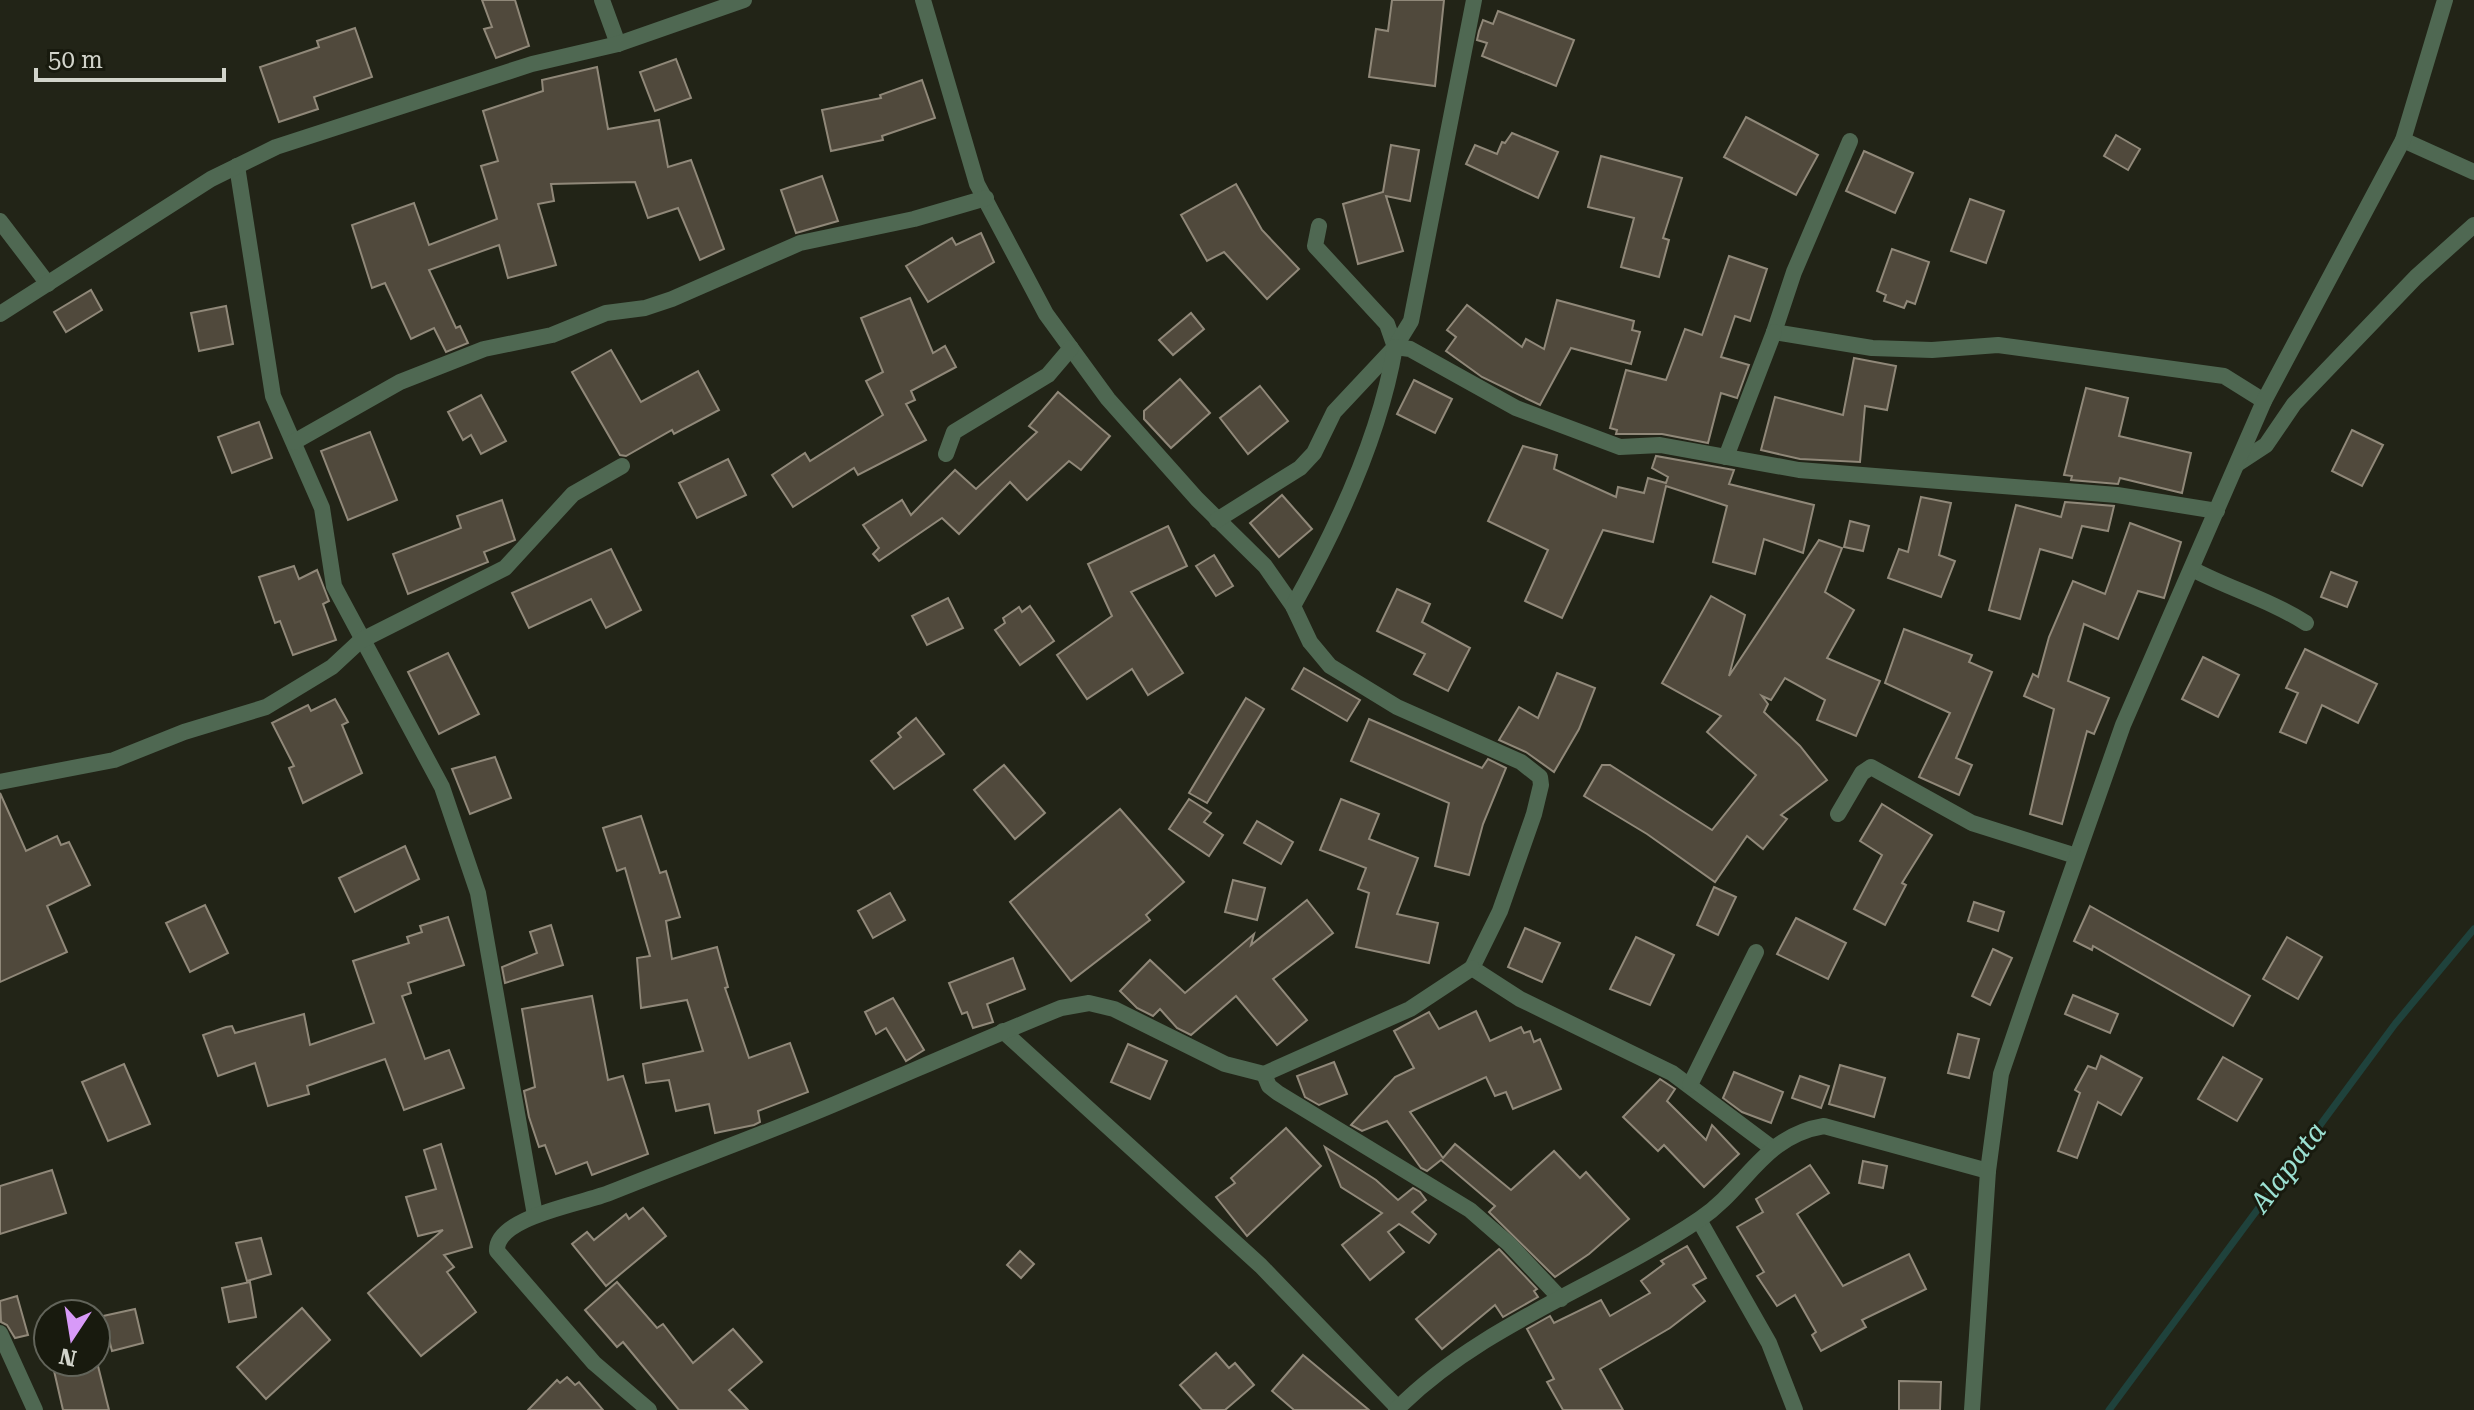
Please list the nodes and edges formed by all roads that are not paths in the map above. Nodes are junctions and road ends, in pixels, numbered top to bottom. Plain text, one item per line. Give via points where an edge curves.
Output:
1 (602, 0) edge
2 (744, 0) edge
3 (923, 0) edge
4 (1474, 0) edge
5 (2445, 0) edge
6 (618, 44) junction
7 (2403, 140) junction
8 (1850, 141) dead end
9 (237, 166) junction
10 (2474, 172) edge
11 (986, 198) junction
12 (0, 221) edge
13 (2474, 225) edge
14 (1319, 226) dead end
15 (48, 284) junction
16 (0, 314) edge
17 (1774, 332) junction
18 (1395, 347) junction
19 (1071, 348) junction
20 (2264, 401) junction
21 (294, 442) junction
22 (946, 454) dead end
23 (1726, 457) junction
24 (2237, 464) junction
25 (622, 466) dead end
26 (2217, 511) junction
27 (1217, 520) junction
28 (2192, 569) junction
29 (1293, 606) junction
30 (2306, 623) dead end
31 (360, 641) junction
32 (0, 782) edge
33 (1838, 814) dead end
34 (2076, 856) junction
35 (1756, 952) dead end
36 (1472, 968) junction
37 (1003, 1031) junction
38 (1264, 1074) junction
39 (1690, 1085) junction
40 (1772, 1148) junction
41 (1988, 1171) junction
42 (535, 1215) junction
43 (1699, 1220) junction
44 (1561, 1299) junction
45 (0, 1333) edge
46 (1397, 1409) edge
47 (35, 1410) edge
48 (649, 1410) edge
49 (1795, 1410) edge
50 (1972, 1410) edge

1 - 6 street
2 - 6 street
3 - 11 street via 969,163
4 - 18 street via 1419,297
5 - 7 street
6 - 9 street via 532,64 276,147
7 - 10 street
7 - 20 street
8 - 17 street
9 - 15 street
9 - 21 street via 273,396
11 - 19 street via 1046,314
11 - 21 street via 800,243 672,299 484,349 400,382
12 - 15 street
13 - 24 street via 2416,277 2294,404 2266,445
14 - 18 street via 1315,246 1387,324
15 - 16 street
17 - 20 street via 1872,348 1998,345 2224,376
17 - 23 street
18 - 23 street via 1410,349 1516,408 1620,447 1660,445
18 - 27 street via 1347,395 1307,461
18 - 29 street via 1390,377 1340,519
19 - 22 street via 1048,375 954,432
19 - 27 street via 1108,399
20 - 24 street
21 - 31 street via 322,508 334,586
23 - 26 street via 1799,470 2117,495
24 - 26 street
25 - 31 street via 573,494 505,568
26 - 28 street
27 - 29 street via 1265,566
28 - 30 street via 2225,587 2277,604
28 - 34 street via 2123,725
29 - 36 street via 1310,642 1330,666 1397,707 1521,762 1540,777 1534,814 1500,911
31 - 32 street via 332,667 266,707 114,760
31 - 42 street via 442,787 478,893
33 - 34 street via 1871,767 1972,823
34 - 41 street via 2001,1074
35 - 39 street
36 - 38 street via 1410,1009
36 - 39 street via 1520,999
37 - 38 street via 1089,1003 1114,1009 1225,1064
37 - 42 street via 620,1189
37 - 46 street via 1261,1266
38 - 44 street via 1278,1093 1470,1210
39 - 40 street
40 - 41 street via 1800,1130 1824,1126
40 - 43 street
41 - 50 street
42 - 48 street via 502,1233 497,1251 594,1363
43 - 44 street
43 - 49 street via 1769,1343
44 - 46 street via 1460,1354
45 - 47 street

